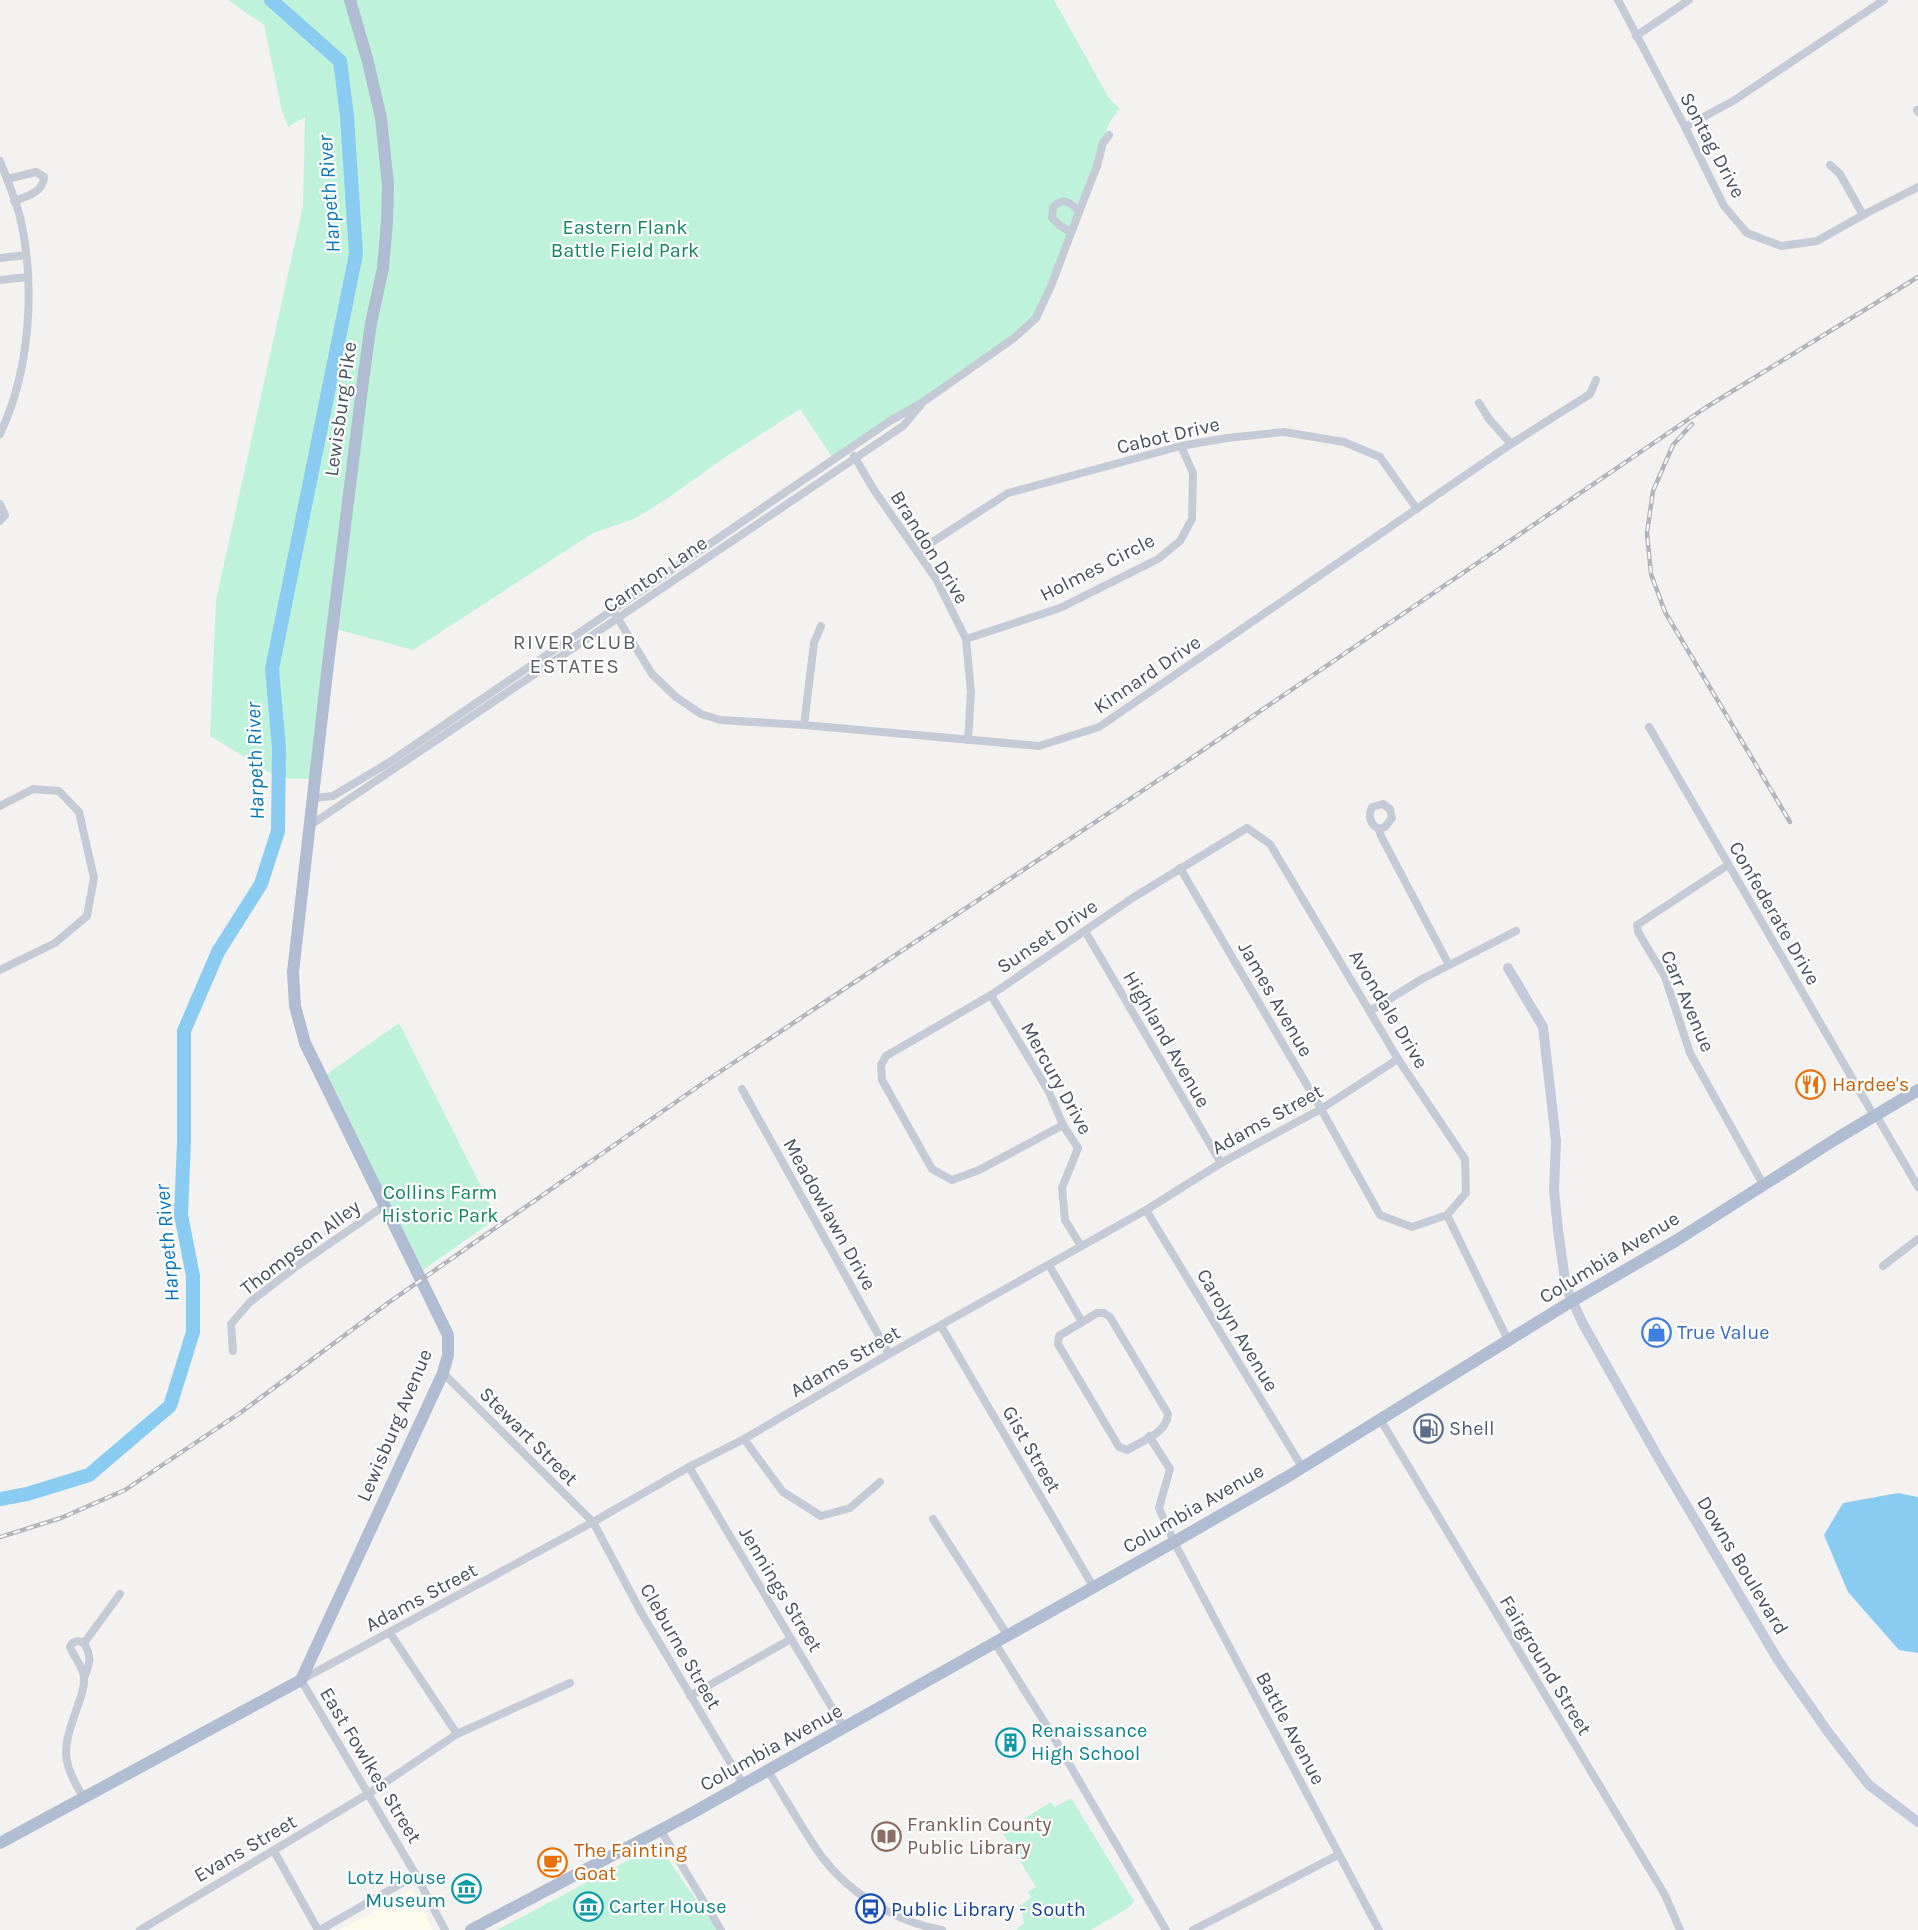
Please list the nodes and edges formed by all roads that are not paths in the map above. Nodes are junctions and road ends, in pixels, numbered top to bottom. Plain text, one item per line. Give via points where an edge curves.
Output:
1 (350, 0) edge
2 (1618, 0) edge
3 (1689, 0) edge
4 (1884, 0) edge
5 (1636, 36) junction
6 (1685, 127) junction
7 (1109, 135) dead end
8 (0, 161) edge
9 (1830, 165) dead end
10 (7, 178) junction
11 (1918, 187) edge
12 (14, 201) junction
13 (1079, 212) junction
14 (1863, 215) junction
15 (1071, 232) junction
16 (26, 255) junction
17 (0, 258) edge
18 (27, 277) junction
19 (0, 280) edge
20 (1596, 380) dead end
21 (923, 402) junction
22 (1479, 403) dead end
23 (0, 434) edge
24 (1511, 444) junction
25 (1181, 446) junction
26 (848, 450) junction
27 (856, 458) junction
28 (0, 504) edge
29 (1417, 509) junction
30 (0, 521) edge
31 (918, 552) junction
32 (612, 609) junction
33 (618, 618) junction
34 (821, 626) dead end
35 (966, 639) junction
36 (804, 725) junction
37 (1649, 727) dead end
38 (968, 740) junction
39 (314, 798) junction
40 (0, 806) edge
41 (309, 826) junction
42 (1247, 828) joint
43 (1379, 828) dead end
44 (1728, 865) junction
45 (1180, 868) junction
46 (1085, 931) junction
47 (1516, 931) dead end
48 (1449, 965) junction
49 (1508, 968) dead end
50 (0, 970) edge
51 (991, 995) junction
52 (1370, 1011) junction
53 (1398, 1059) junction
54 (742, 1089) dead end
55 (1918, 1090) edge
56 (1321, 1109) junction
57 (1875, 1116) junction
58 (1063, 1125) junction
59 (1221, 1163) junction
60 (1764, 1186) junction
61 (1918, 1187) edge
62 (384, 1206) junction
63 (1146, 1210) junction
64 (1447, 1215) junction
65 (1918, 1239) edge
66 (1081, 1246) junction
67 (1049, 1265) junction
68 (1883, 1266) dead end
69 (1572, 1301) junction
70 (1082, 1322) junction
71 (941, 1326) junction
72 (1508, 1340) junction
73 (233, 1352) dead end
74 (889, 1354) junction
75 (442, 1374) junction
76 (1380, 1419) junction
77 (1149, 1436) junction
78 (744, 1439) junction
79 (689, 1467) junction
80 (1302, 1467) junction
81 (880, 1482) dead end
82 (933, 1519) dead end
83 (593, 1522) junction
84 (1174, 1542) junction
85 (1094, 1588) junction
86 (120, 1594) dead end
87 (390, 1633) junction
88 (1008, 1636) junction
89 (791, 1639) junction
90 (84, 1643) junction
91 (995, 1643) junction
92 (84, 1678) junction
93 (301, 1680) junction
94 (570, 1683) dead end
95 (690, 1696) junction
96 (844, 1728) junction
97 (457, 1734) junction
98 (768, 1771) junction
99 (743, 1784) junction
100 (368, 1794) junction
101 (84, 1798) junction
102 (1918, 1822) edge
103 (661, 1831) junction
104 (0, 1843) edge
105 (274, 1851) junction
106 (1338, 1855) junction
107 (416, 1875) junction
108 (145, 1929) edge
109 (319, 1930) edge
110 (445, 1930) edge
111 (471, 1930) edge
112 (721, 1930) edge
113 (942, 1930) edge
114 (1166, 1930) edge
115 (1193, 1930) edge
116 (1379, 1930) edge
117 (1680, 1930) edge

1 - 39 main road, Lewisburg Pike via 381,118 388,185 387,222 363,381
2 - 5 street, Sontag Drive
3 - 5 street
4 - 6 street via 1733,101
5 - 6 street, Sontag Drive
6 - 14 street, Sontag Drive via 1724,206 1747,233 1780,246 1816,241
7 - 13 street, Carnton Lane
8 - 10 street
9 - 14 street via 1840,174
10 - 12 street
10 - 12 street via 36,172 44,177 37,192
11 - 14 street, Sontag Drive
12 - 16 street
13 - 15 street, Carnton Lane
13 - 15 street via 1066,201 1059,202 1051,212 1059,225
15 - 21 street, Carnton Lane via 1036,318
16 - 17 street
16 - 18 street
18 - 19 street
18 - 23 street via 29,318 10,413
20 - 24 street, Kinnard Drive via 1590,394
21 - 26 street, Carnton Lane
21 - 27 street, Carnton Lane via 903,426
22 - 24 street
24 - 29 street, Kinnard Drive
25 - 29 street, Cabot Drive via 1284,432 1344,442 1380,457
25 - 31 street, Cabot Drive via 1008,494
25 - 35 street, Holmes Circle via 1193,472 1192,519 1180,541 1158,559 1060,608
26 - 27 street, Brandon Drive
26 - 32 street, Carnton Lane
27 - 31 street, Brandon Drive
27 - 33 street, Carnton Lane
28 - 30 street via 5,515
29 - 38 street, Kinnard Drive via 1099,727 1039,746
31 - 35 street, Brandon Drive
32 - 33 street, Kinnard Drive
32 - 39 street, Carnton Lane via 374,772 333,796
33 - 36 street, Kinnard Drive via 652,674 701,714 720,720
33 - 41 street, Carnton Lane
34 - 36 street via 814,643
35 - 38 street, Brandon Drive via 971,693
36 - 38 street, Kinnard Drive
37 - 44 street, Confederate Drive
39 - 41 main road, Lewisburg Pike
40 - 50 street via 33,789 59,791 79,812 94,878 87,916 74,929 55,943
41 - 62 main road, Lewisburg Avenue via 293,972 295,1006 305,1043
42 - 45 street, Sunset Drive
42 - 52 street, Avondale Drive via 1270,844
43 - 48 street
44 - 57 street, Confederate Drive
44 - 60 street, Carr Avenue via 1637,925 1665,977 1690,1053
45 - 46 street, Sunset Drive
45 - 56 street, James Avenue
46 - 51 street, Sunset Drive
46 - 59 street, Highland Avenue
47 - 48 street
48 - 52 street
49 - 69 street, Downs Boulevard via 1543,1027 1556,1141 1554,1190 1558,1230 1566,1287
51 - 58 street, Mercury Drive via 1049,1092
51 - 58 street, Sunset Drive via 886,1056 881,1065 882,1080 932,1169 952,1180 979,1170
52 - 53 street, Avondale Drive
53 - 56 street, Adams Street
53 - 64 street, Avondale Drive via 1465,1159 1466,1193
54 - 74 street, Meadowlawn Drive
55 - 57 main road, Columbia Avenue
56 - 59 street, Adams Street
56 - 64 street, James Avenue via 1380,1215 1413,1227
57 - 60 main road, Columbia Avenue
57 - 61 street, Confederate Drive
58 - 66 street, Mercury Drive via 1078,1148 1062,1188 1065,1220
59 - 63 street, Adams Street
60 - 69 main road, Columbia Avenue
62 - 73 street, Thompson Alley via 250,1302 231,1324
62 - 75 main road, Lewisburg Avenue via 448,1335 448,1355
63 - 66 street, Adams Street
63 - 80 street, Carolyn Avenue
64 - 72 street
65 - 68 street
66 - 67 street, Adams Street
67 - 70 street
67 - 71 street, Adams Street
69 - 72 main road, Columbia Avenue
69 - 102 street, Downs Boulevard via 1778,1660 1869,1785
70 - 77 street via 1097,1313 1110,1317 1168,1414 1164,1428
70 - 77 street via 1059,1336 1058,1344 1119,1447 1127,1450
71 - 74 street, Adams Street
71 - 85 street, Gist Street
72 - 76 main road, Columbia Avenue
74 - 78 street, Adams Street
75 - 83 street, Stewart Street
75 - 93 main road, Lewisburg Avenue
76 - 80 main road, Columbia Avenue
76 - 117 street, Fairground Street via 1665,1895
77 - 84 street, Battle Avenue via 1170,1469 1160,1508
78 - 79 street, Adams Street
78 - 81 street via 783,1492 821,1516 850,1508
79 - 83 street, Adams Street
79 - 89 street, Jennings Street
80 - 84 main road, Columbia Avenue
82 - 88 street
83 - 87 street, Adams Street
83 - 95 street, Cleburne Street
84 - 85 main road, Columbia Avenue
84 - 106 street, Battle Avenue
85 - 88 main road, Columbia Avenue
86 - 90 street
87 - 93 street, Adams Street
87 - 97 street
88 - 91 main road, Columbia Avenue
89 - 95 street
89 - 96 street, Jennings Street
90 - 92 street via 89,1662
90 - 92 street via 78,1641 70,1647
91 - 96 main road, Columbia Avenue
91 - 114 street
92 - 101 street via 65,1747 73,1781
93 - 100 street, East Fowlkes Street
93 - 101 main road
94 - 97 street, Evans Street
95 - 99 street, Cleburne Street
96 - 98 main road, Columbia Avenue
97 - 100 street, Evans Street
98 - 99 main road, Columbia Avenue
98 - 113 street via 823,1858 854,1890 890,1913
99 - 103 main road, Columbia Avenue
100 - 105 street, Evans Street
100 - 107 street, East Fowlkes Street
101 - 104 main road
103 - 111 main road, Columbia Avenue
103 - 112 street
105 - 108 street, Evans Street
105 - 109 street
106 - 115 street
106 - 116 street, Battle Avenue
107 - 109 street
107 - 110 street, East Fowlkes Street

